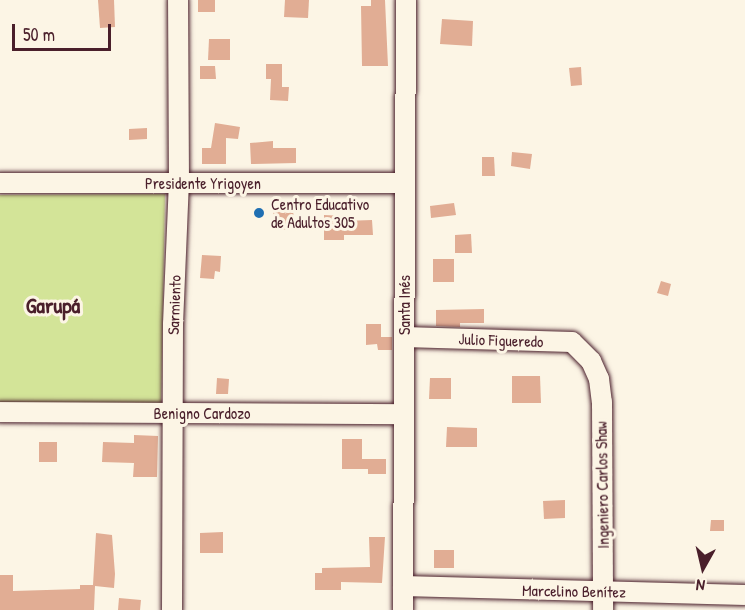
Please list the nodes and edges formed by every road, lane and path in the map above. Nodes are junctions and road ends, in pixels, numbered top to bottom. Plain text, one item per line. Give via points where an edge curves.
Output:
1 (178, 0) edge
2 (406, 0) edge
3 (0, 183) edge
4 (179, 183) junction
5 (405, 183) junction
6 (404, 337) junction
7 (591, 361) joint
8 (0, 412) edge
9 (173, 413) junction
10 (404, 414) junction
11 (403, 586) junction
12 (745, 594) edge
13 (603, 601) edge
14 (172, 610) edge
15 (403, 610) edge

1 - 4 street, Sarmiento
2 - 5 street, Santa Inés
3 - 4 street, Presidente Yrigoyen
4 - 5 street, Presidente Yrigoyen
4 - 9 street, Sarmiento
5 - 6 street, Santa Inés
6 - 7 street, Julio Figueredo via 572,342
6 - 10 street, Santa Inés
7 - 13 street, Ingeniero Carlos Shaw via 599,379 602,402
8 - 9 street, Benigno Cardozo
9 - 10 street, Benigno Cardozo
9 - 14 street, Sarmiento
10 - 11 street, Santa Inés
11 - 13 street, Marcelino Benítez
11 - 15 street, Santa Inés
12 - 13 street, Marcelino Benítez

